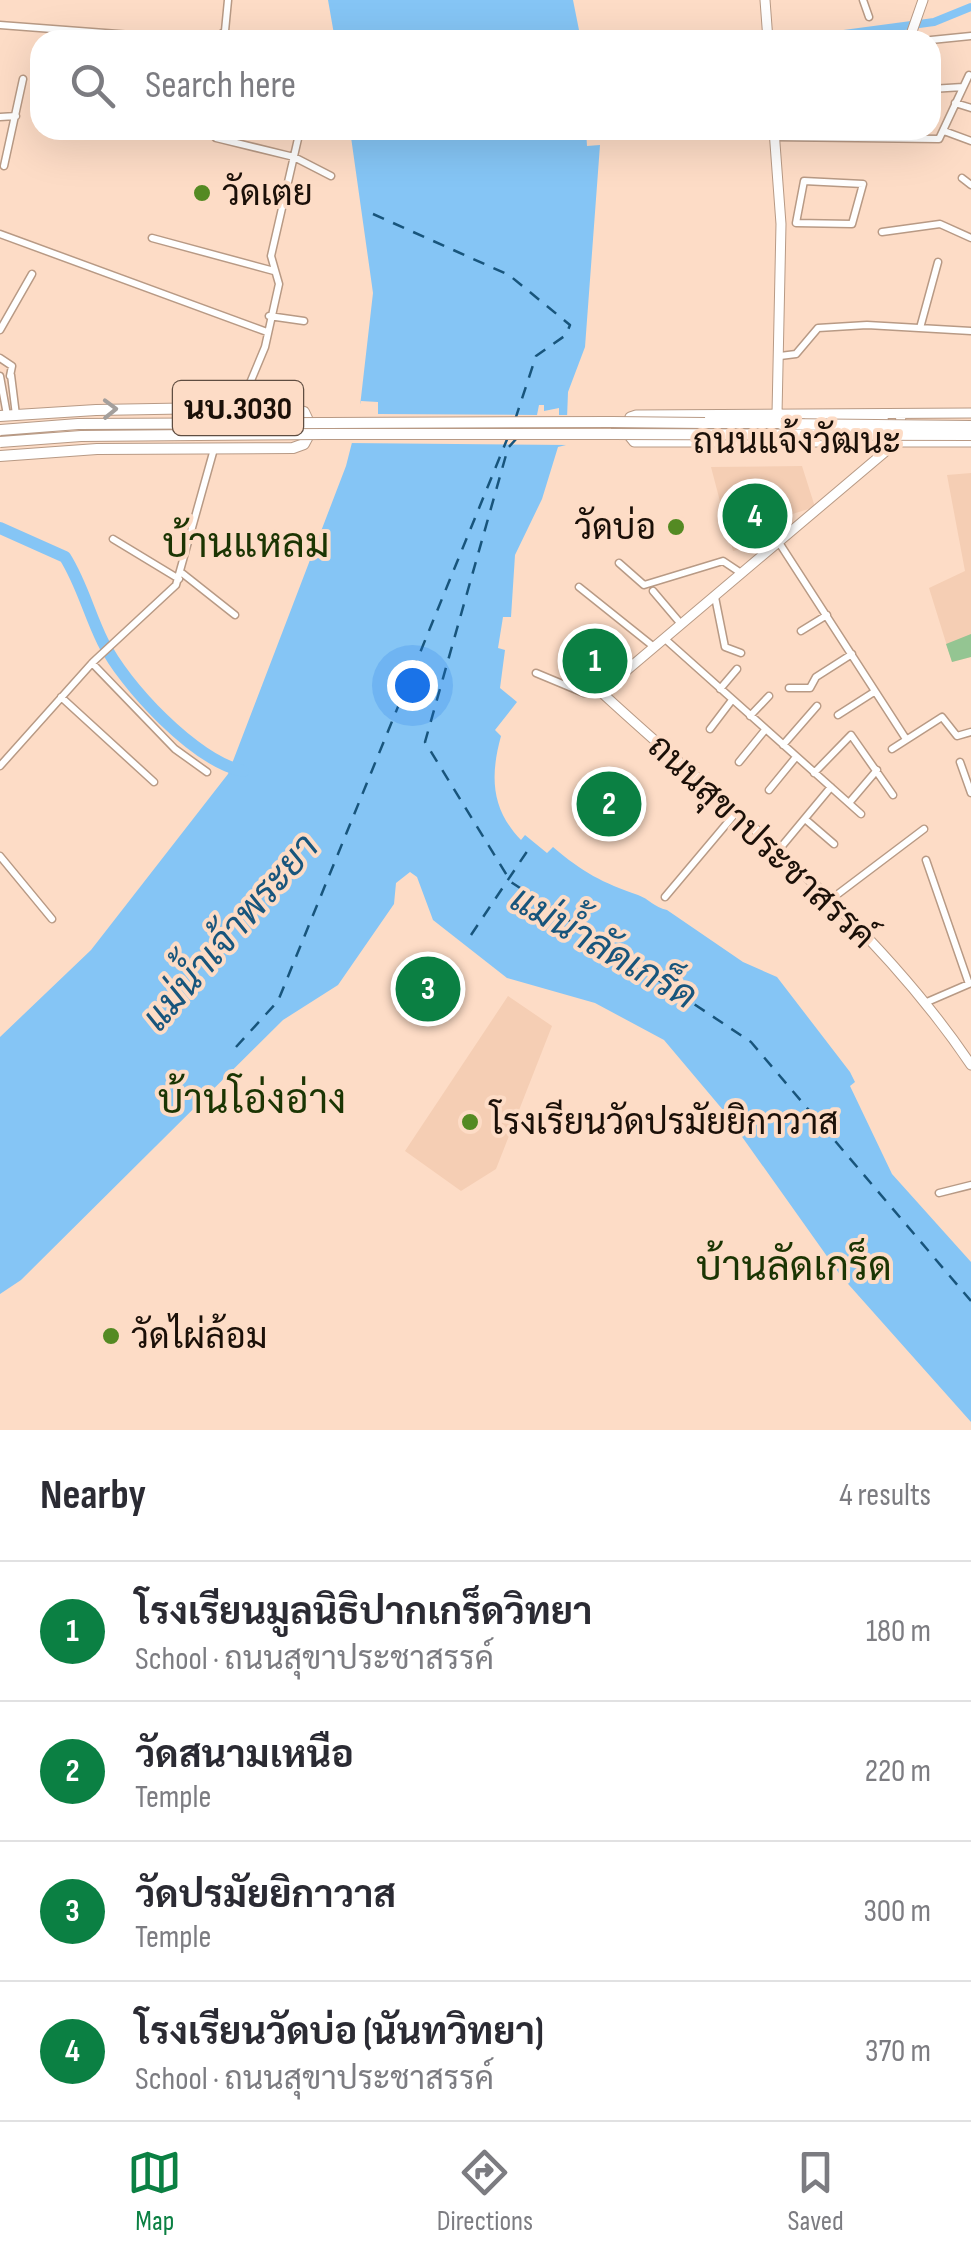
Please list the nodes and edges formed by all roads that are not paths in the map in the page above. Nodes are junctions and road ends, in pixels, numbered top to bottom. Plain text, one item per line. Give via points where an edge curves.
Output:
1 (228, 0) edge
2 (764, 0) edge
3 (863, 0) edge
4 (923, 0) edge
5 (869, 17) dead end
6 (0, 25) edge
7 (66, 30) edge
8 (225, 30) edge
9 (767, 30) edge
10 (912, 30) edge
11 (971, 36) edge
12 (941, 39) edge
13 (968, 75) dead end
14 (24, 79) dead end
15 (963, 87) junction
16 (941, 88) edge
17 (956, 103) junction
18 (971, 108) edge
19 (16, 116) junction
20 (0, 117) edge
21 (944, 131) junction
22 (941, 134) edge
23 (224, 140) edge
24 (298, 140) edge
25 (774, 140) edge
26 (971, 142) edge
27 (294, 157) junction
28 (4, 166) dead end
29 (332, 176) dead end
30 (962, 178) dead end
31 (971, 185) edge
32 (781, 224) junction
33 (796, 224) junction
34 (882, 232) dead end
35 (0, 234) edge
36 (152, 238) dead end
37 (971, 238) edge
38 (938, 262) dead end
39 (274, 271) junction
40 (32, 274) dead end
41 (270, 316) junction
42 (304, 321) dead end
43 (920, 328) junction
44 (0, 330) edge
45 (971, 331) edge
46 (267, 332) junction
47 (780, 356) junction
48 (2, 361) edge
49 (11, 375) junction
50 (0, 376) edge
51 (240, 408) junction
52 (65, 410) junction
53 (901, 414) junction
54 (705, 415) junction
55 (8, 416) edge
56 (779, 419) junction
57 (971, 420) edge
58 (326, 428) junction
59 (0, 430) edge
60 (971, 438) edge
61 (705, 440) junction
62 (899, 440) junction
63 (0, 442) edge
64 (214, 449) junction
65 (72, 450) junction
66 (0, 456) edge
67 (113, 539) dead end
68 (778, 541) junction
69 (619, 563) dead end
70 (742, 573) junction
71 (181, 576) junction
72 (578, 587) dead end
73 (653, 590) dead end
74 (714, 596) junction
75 (235, 615) dead end
76 (827, 615) junction
77 (681, 624) junction
78 (802, 631) dead end
79 (664, 639) junction
80 (654, 647) junction
81 (741, 652) dead end
82 (852, 654) junction
83 (94, 660) junction
84 (737, 669) dead end
85 (536, 673) dead end
86 (789, 688) dead end
87 (720, 690) junction
88 (601, 692) junction
89 (874, 692) junction
90 (769, 696) dead end
91 (61, 697) junction
92 (732, 700) junction
93 (818, 706) dead end
94 (838, 715) dead end
95 (750, 716) junction
96 (710, 728) dead end
97 (765, 730) junction
98 (971, 732) edge
99 (906, 740) junction
100 (783, 746) junction
101 (892, 749) dead end
102 (796, 758) junction
103 (739, 762) dead end
104 (960, 762) dead end
105 (0, 766) edge
106 (877, 770) junction
107 (208, 772) dead end
108 (814, 772) junction
109 (154, 782) dead end
110 (830, 787) junction
111 (769, 790) dead end
112 (971, 792) edge
113 (893, 795) dead end
114 (849, 803) junction
115 (862, 814) dead end
116 (734, 815) junction
117 (804, 819) junction
118 (924, 828) dead end
119 (834, 844) dead end
120 (777, 852) junction
121 (0, 856) edge
122 (926, 860) dead end
123 (665, 897) dead end
124 (830, 900) junction
125 (52, 919) dead end
126 (970, 984) edge
127 (927, 1002) junction
128 (971, 1065) edge
129 (971, 1185) edge
130 (940, 1192) dead end

1 - 8 street
2 - 9 street
3 - 5 street
4 - 10 street
6 - 7 street
11 - 12 street
13 - 15 street
14 - 19 street
15 - 16 street
15 - 17 street
17 - 18 street
17 - 21 street
19 - 20 street
19 - 28 street
21 - 22 street
21 - 26 street
23 - 27 street
24 - 27 street
25 - 32 street
27 - 29 street
27 - 39 street via 271,256
30 - 31 street
32 - 33 street
32 - 47 street
33 - 33 street via 850,225 863,184 804,182
34 - 37 street via 940,224
35 - 46 street
36 - 39 street
38 - 43 street
39 - 41 street via 279,284
40 - 44 street
41 - 42 street
41 - 46 street
43 - 45 street
43 - 47 street via 818,328 796,354
46 - 51 street
47 - 56 street
48 - 49 street
49 - 50 street
49 - 55 street
50 - 55 street
52 -> 51 main road, นบ.3030
51 - 64 main road, นบ.3030 via 298,408 310,420 308,438 293,448
52 - 55 main road, นบ.3030
52 - 65 main road via 50,417 46,434 58,448
53 - 56 street, ถนนแจ้งวัฒนะ
53 - 57 street, ถนนแจ้งวัฒนะ
53 - 62 street
54 - 56 street, ถนนแจ้งวัฒนะ
54 - 61 street
54 - 61 street, ถนนแจ้งวัฒนะ via 636,415 626,432 634,442
56 - 57 main road, bridge
56 - 58 main road, ถนนแจ้งวัฒนะ, bridge
58 - 59 main road, bridge via 78,424
58 - 60 main road, ถนนแจ้งวัฒนะ, bridge
58 - 63 main road, bridge
60 - 62 street, ถนนแจ้งวัฒนะ
61 - 62 street, ถนนแจ้งวัฒนะ
62 - 68 street
64 - 65 main road, นบ.3030
64 - 71 street
65 - 66 main road, นบ.3030
67 - 71 street
68 - 70 street
68 - 76 street
69 - 70 street via 644,585 722,561
70 - 74 street
71 - 75 street
71 - 83 street via 158,606
72 - 80 street
73 - 77 street
74 - 77 street
74 - 81 street via 726,647
76 - 78 street
76 - 82 street
77 - 79 street
79 - 80 street
79 - 87 street
80 - 88 street
82 - 86 street via 810,688
82 - 89 street
83 - 91 street
83 - 107 street via 158,733
84 - 87 street
85 - 88 street via 584,693
87 - 92 street
88 - 116 street, ถนนสุขาประชาสรรค์
89 - 94 street
89 - 99 street
90 - 95 street
91 - 105 street
91 - 109 street
92 - 95 street
92 - 96 street
93 - 100 street
95 - 97 street
97 - 100 street
97 - 103 street
98 - 99 street via 957,736 942,716
99 - 101 street
100 - 102 street
102 - 108 street
102 - 111 street
104 - 112 street
106 - 108 street via 848,734
106 - 113 street
106 - 114 street
108 - 110 street
110 - 114 street
110 - 117 street
114 - 115 street
116 - 120 street, ถนนสุขาประชาสรรค์
116 - 123 street
117 - 119 street
117 - 120 street
118 - 124 street
120 - 124 street, ถนนสุขาประชาสรรค์
121 - 125 street
122 - 126 street
124 - 127 street, ถนนสุขาประชาสรรค์
126 - 127 street
127 - 128 street, ถนนสุขาประชาสรรค์
129 - 130 street

